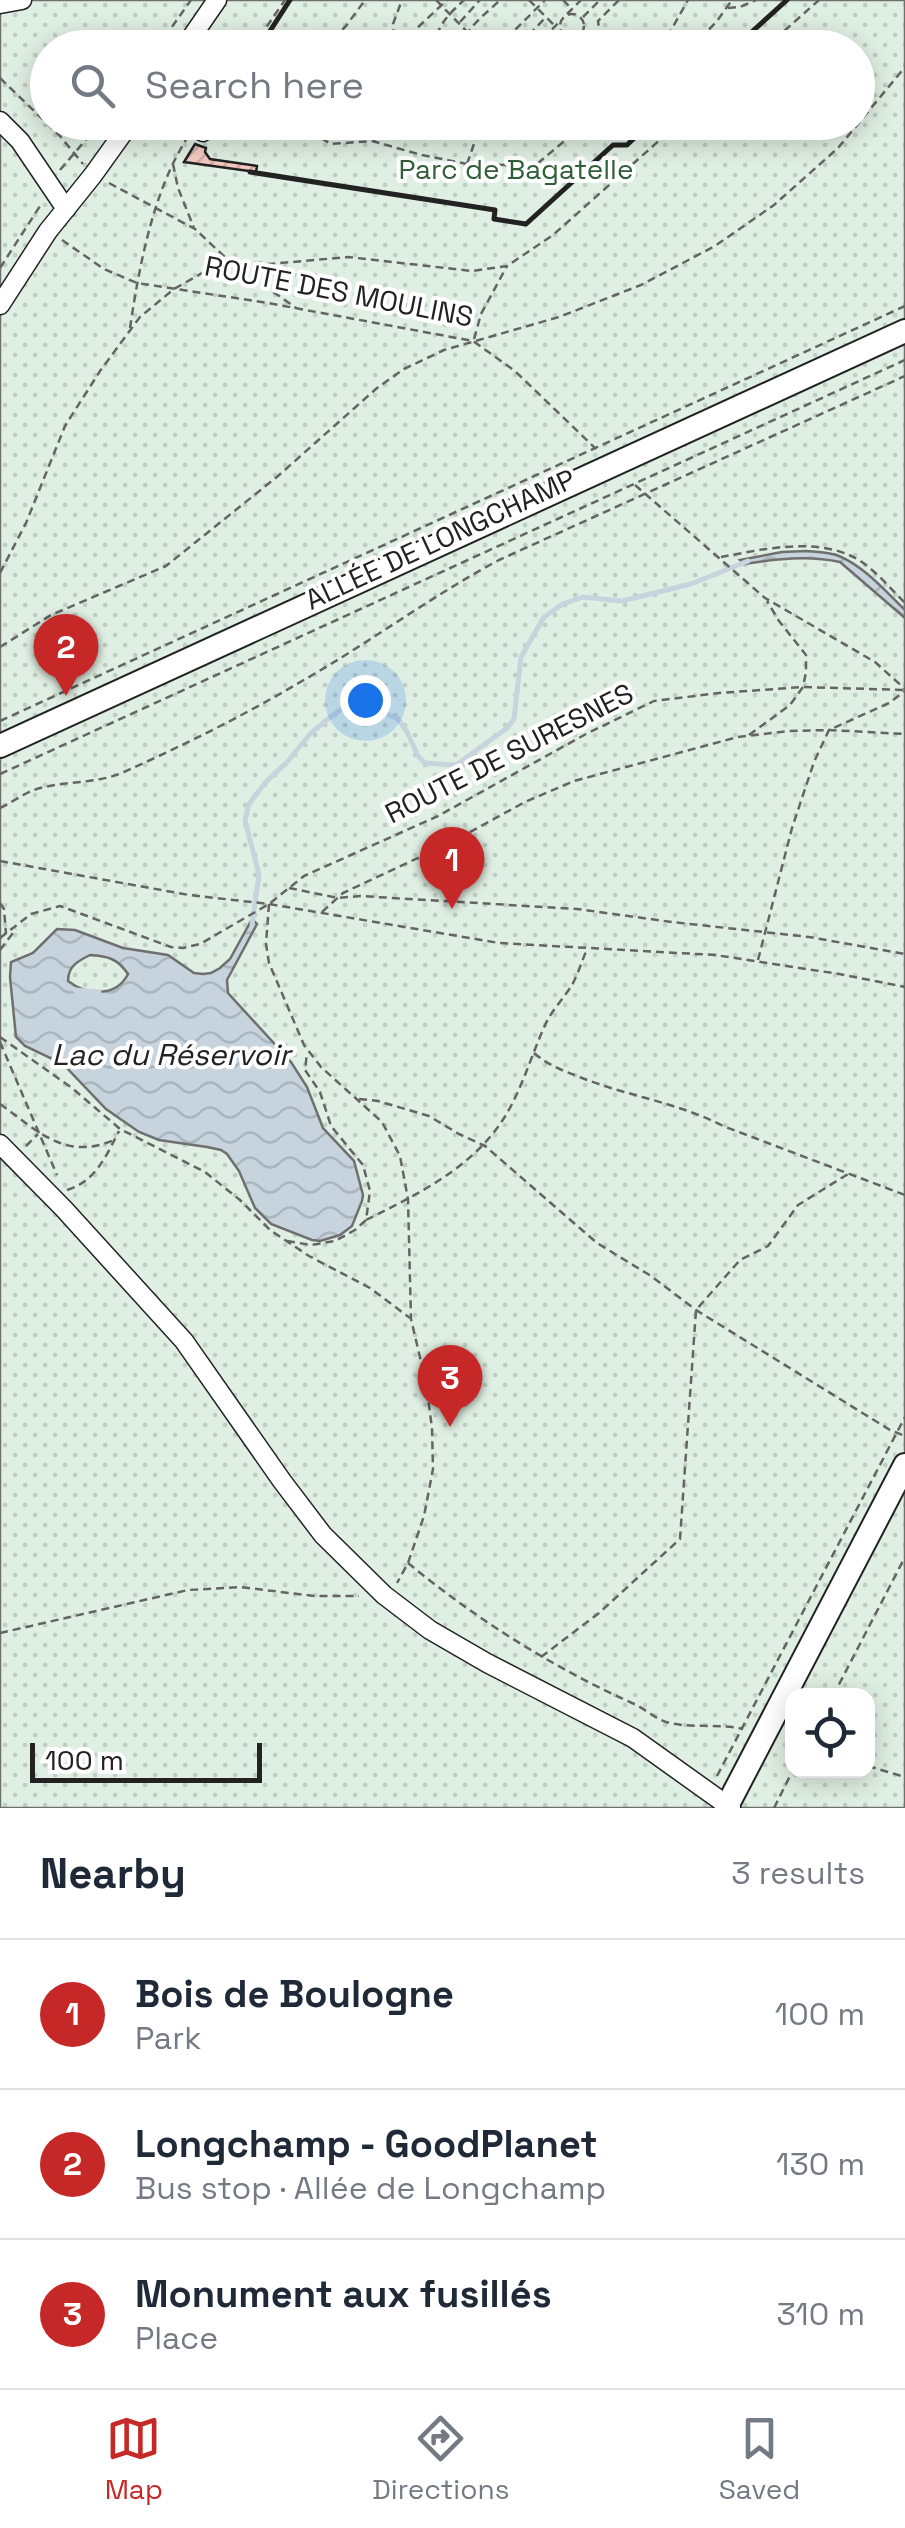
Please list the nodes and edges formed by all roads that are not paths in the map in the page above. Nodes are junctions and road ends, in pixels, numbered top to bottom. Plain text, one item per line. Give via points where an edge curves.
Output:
1 (22, 0) edge
2 (217, 0) edge
3 (0, 4) edge
4 (196, 30) edge
5 (0, 121) edge
6 (118, 140) edge
7 (66, 209) junction
8 (0, 305) edge
9 (905, 332) edge
10 (0, 746) edge
11 (0, 1144) edge
12 (905, 1465) edge
13 (723, 1803) edge

1 - 3 street
2 - 4 street
5 - 7 street
6 - 7 street
7 - 8 street
9 - 10 main road, ALLÉE DE LONGCHAMP
11 - 13 street via 57,1195 184,1341 323,1536 384,1595 486,1663 634,1738
12 - 13 main road via 753,1732

